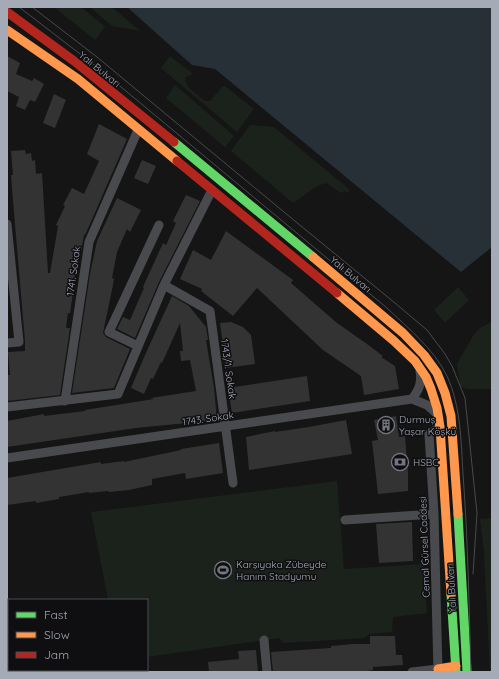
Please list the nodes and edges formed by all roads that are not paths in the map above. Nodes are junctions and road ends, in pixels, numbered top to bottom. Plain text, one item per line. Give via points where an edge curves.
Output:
1 (7, 12) edge
2 (7, 30) edge
3 (138, 130) junction
4 (212, 190) junction
5 (7, 224) edge
6 (159, 226) dead end
7 (164, 285) junction
8 (7, 343) edge
9 (138, 346) junction
10 (415, 361) junction
11 (412, 399) junction
12 (65, 401) junction
13 (7, 408) edge
14 (438, 414) junction
15 (226, 427) junction
16 (440, 427) junction
17 (7, 458) edge
18 (233, 483) dead end
19 (434, 514) junction
20 (445, 514) junction
21 (345, 520) dead end
22 (264, 640) dead end
23 (456, 669) edge
24 (438, 671) edge
25 (267, 672) edge
26 (412, 672) edge
27 (467, 672) edge

1 - 27 main road, Yalı Bulvarı via 74,61 287,235 403,333 437,373 451,416
2 - 3 main road, Yalı Bulvarı via 78,79
3 - 4 main road, Yalı Bulvarı
3 - 12 street, 1741. Sokak via 89,242
4 - 7 street
4 - 10 main road, Yalı Bulvarı via 372,322
5 - 8 street via 19,342
6 - 9 street via 109,332
7 - 9 street
7 - 15 street, 1743/1. Sokak via 210,311
9 - 12 street via 118,394
10 - 11 street via 421,380
10 - 14 main road, Yalı Bulvarı via 426,376
11 - 14 street via 427,405
11 - 15 street, 1743. Sokak
12 - 13 street
14 - 16 main road, Yalı Bulvarı
15 - 17 street, 1743. Sokak
15 - 18 street, 1743/1. Sokak
16 - 19 street, Cemal Gürsel Caddesi via 429,434
16 - 20 main road, Yalı Bulvarı
19 - 20 main road
19 - 21 street
19 - 24 street, Cemal Gürsel Caddesi
20 - 23 main road, Yalı Bulvarı
22 - 25 street
23 - 24 main road
24 - 26 street

